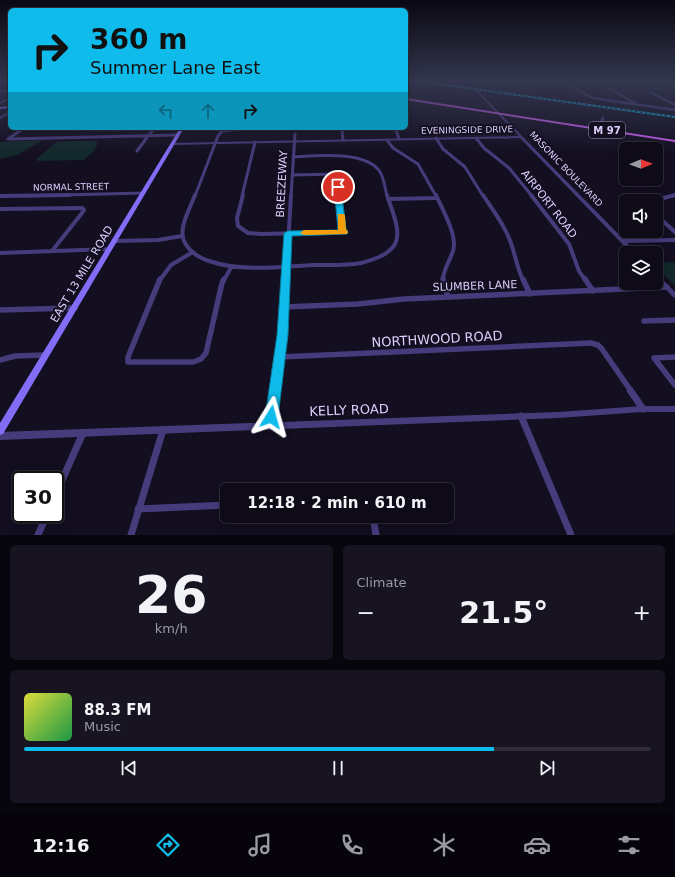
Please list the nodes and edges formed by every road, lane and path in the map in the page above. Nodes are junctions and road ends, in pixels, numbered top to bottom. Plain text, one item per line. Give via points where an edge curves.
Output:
1 (449, 106) edge
2 (491, 106) edge
3 (649, 106) edge
4 (675, 110) edge
5 (499, 114) junction
6 (603, 118) dead end
7 (600, 129) junction
8 (20, 130) edge
9 (152, 130) edge
10 (181, 130) edge
11 (221, 130) edge
12 (342, 130) edge
13 (396, 130) edge
14 (295, 134) dead end
15 (178, 135) junction
16 (148, 136) junction
17 (522, 137) junction
18 (436, 138) junction
19 (476, 138) junction
20 (399, 139) junction
21 (343, 140) junction
22 (388, 140) junction
23 (675, 141) edge
24 (255, 142) junction
25 (294, 142) junction
26 (215, 143) junction
27 (172, 144) junction
28 (137, 151) dead end
29 (293, 157) junction
30 (292, 175) junction
31 (143, 193) junction
32 (675, 195) edge
33 (0, 196) edge
34 (436, 198) junction
35 (663, 198) edge
36 (388, 199) junction
37 (0, 209) edge
38 (663, 221) edge
39 (675, 232) edge
40 (288, 233) junction
41 (182, 236) junction
42 (675, 240) edge
43 (115, 241) junction
44 (623, 241) junction
45 (628, 246) edge
46 (110, 249) junction
47 (52, 251) junction
48 (193, 252) junction
49 (0, 253) edge
50 (232, 266) junction
51 (286, 266) junction
52 (663, 284) edge
53 (667, 288) junction
54 (593, 291) junction
55 (530, 294) junction
56 (675, 296) edge
57 (448, 297) junction
58 (284, 306) junction
59 (75, 308) junction
60 (0, 310) edge
61 (675, 320) edge
62 (644, 321) dead end
63 (45, 355) junction
64 (280, 357) junction
65 (675, 357) edge
66 (0, 360) edge
67 (675, 385) edge
68 (643, 409) junction
69 (675, 409) edge
70 (521, 416) junction
71 (270, 427) junction
72 (163, 430) junction
73 (0, 431) edge
74 (83, 433) junction
75 (0, 436) edge
76 (64, 476) edge
77 (220, 505) edge
78 (138, 509) junction
79 (43, 523) edge
80 (374, 523) edge
81 (38, 535) edge
82 (131, 535) edge
83 (376, 535) edge
84 (571, 535) edge

1 - 5 main road, M 97
2 - 5 street, MASONIC BOULEVARD
3 - 4 street
5 - 7 main road, M 97
5 - 17 street, MASONIC BOULEVARD
6 - 7 street
7 - 23 main road, M 97
8 - 16 street via 8,139
9 - 16 street
10 - 15 main road, EAST 13 MILE ROAD
11 - 26 street
12 - 21 street
13 - 20 street
14 - 25 street, BREEZEWAY
15 - 16 street
15 - 27 main road, EAST 13 MILE ROAD
16 - 28 street
17 - 19 street, EVENINGSIDE DRIVE
17 - 44 street, MASONIC BOULEVARD
18 - 19 street, EVENINGSIDE DRIVE
18 - 20 street, EVENINGSIDE DRIVE
18 - 55 street via 443,148 465,167 505,229 517,268
19 - 54 street, AIRPORT ROAD via 484,148 509,168 555,224 569,244 579,271
20 - 22 street, EVENINGSIDE DRIVE
21 - 22 street, EVENINGSIDE DRIVE
21 - 25 street, EVENINGSIDE DRIVE
22 - 34 street via 391,147 418,164
24 - 25 street, EVENINGSIDE DRIVE
24 - 26 street, EVENINGSIDE DRIVE
24 - 40 street via 237,225 242,230 254,234
25 - 29 street, BREEZEWAY
26 - 27 street, EVENINGSIDE DRIVE
26 - 41 street via 182,224
27 - 31 main road, EAST 13 MILE ROAD
29 - 30 street, BREEZEWAY
29 - 36 street via 338,156 360,159 372,164 378,170
30 - 40 street, BREEZEWAY
30 - 40 street via 338,174 336,175 344,232
31 - 33 street, NORMAL STREET
31 - 43 main road, EAST 13 MILE ROAD
32 - 35 street
34 - 36 street
34 - 57 street via 454,237 452,255 443,276 443,285
36 - 51 street via 398,238 391,250 374,259 352,264
37 - 47 street via 82,208 82,213
38 - 39 street
40 - 51 street, BREEZEWAY
41 - 43 street via 158,240
41 - 48 street
42 - 44 street
43 - 46 main road, EAST 13 MILE ROAD
44 - 45 street, MASONIC BOULEVARD
46 - 47 street
46 - 59 main road, EAST 13 MILE ROAD
47 - 49 street
48 - 50 street via 210,261
48 - 50 street via 171,264 161,277 128,362 193,362 201,359 206,353 222,283
50 - 51 street
51 - 58 street, BREEZEWAY
52 - 53 street
53 - 54 street, SLUMBER LANE
53 - 56 street
54 - 55 street, SLUMBER LANE
55 - 57 street, SLUMBER LANE
57 - 58 street, SLUMBER LANE via 390,299 358,304
58 - 64 street, BREEZEWAY
59 - 60 street
59 - 63 main road, EAST 13 MILE ROAD
61 - 62 street
63 - 66 street via 15,356
63 - 73 main road, EAST 13 MILE ROAD
64 - 68 street, NORTHWOOD ROAD via 596,344
64 - 71 street, BREEZEWAY
65 - 67 street via 654,358
68 - 69 street, KELLY ROAD
68 - 70 street, KELLY ROAD
70 - 71 street, KELLY ROAD
70 - 84 street
71 - 72 street, KELLY ROAD
72 - 74 street, KELLY ROAD
72 - 78 street
74 - 75 street, KELLY ROAD
74 - 76 street
77 - 78 street
78 - 82 street
79 - 81 street
80 - 83 street

